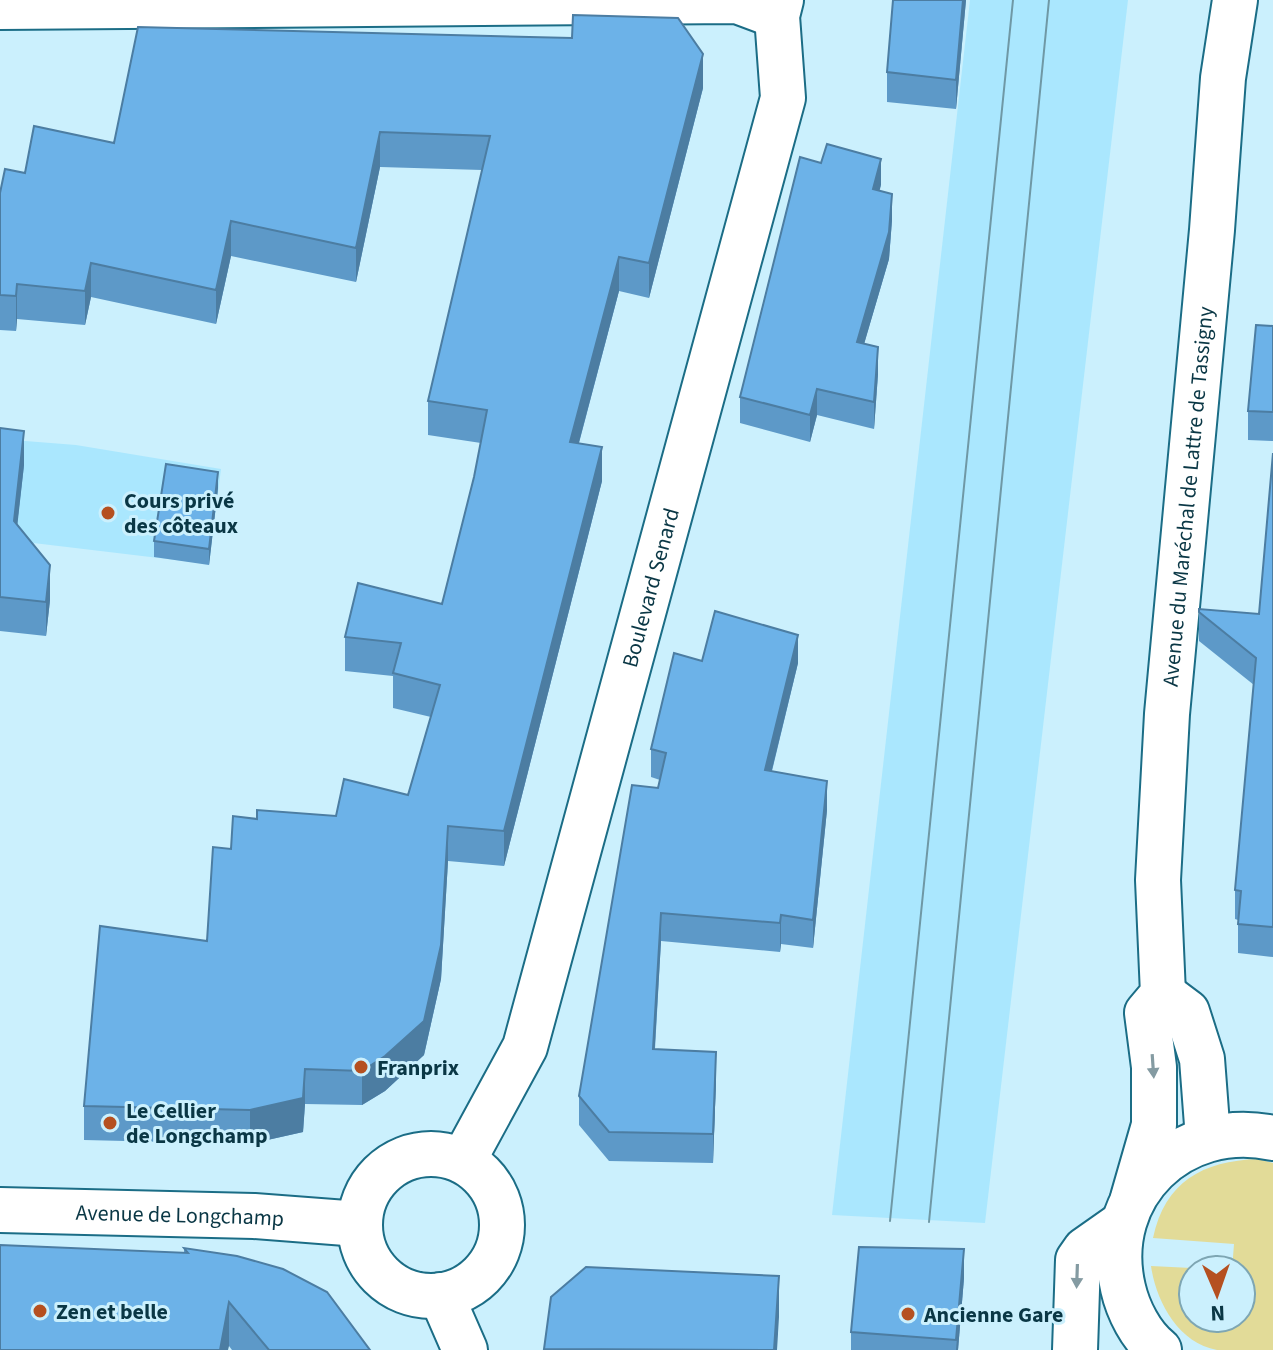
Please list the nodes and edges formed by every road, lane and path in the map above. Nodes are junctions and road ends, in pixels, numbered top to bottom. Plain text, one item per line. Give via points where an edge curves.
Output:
1 (1235, 0) edge
2 (0, 7) edge
3 (779, 8) edge
4 (1163, 994) junction
5 (1208, 1138) junction
6 (1273, 1138) edge
7 (463, 1161) junction
8 (0, 1210) edge
9 (1127, 1211) junction
10 (359, 1224) junction
11 (441, 1295) junction
12 (1128, 1308) junction
13 (465, 1350) edge
14 (1075, 1350) edge
15 (1117, 1350) edge
16 (1159, 1350) edge

1 - 4 street, Avenue du Maréchal de Lattre de Tassigny via 1223,78 1167,714 1158,880
2 - 3 street via 737,1
3 - 7 street, Boulevard Senard via 783,98 525,1047
4 - 5 street via 1187,1012 1202,1059
4 -> 9 street, Avenue du Maréchal de Lattre de Tassigny via 1147,1013 1154,1125
5 - 6 street via 1249,1133
5 - 9 street via 1165,1160
7 - 10 street via 440,1154 403,1159 382,1172 367,1191
7 - 11 street via 495,1195 502,1219 497,1250 484,1272 465,1288
8 - 10 street, Avenue de Longchamp
9 - 12 street, Avenue du Maréchal de Lattre de Tassigny via 1118,1265
9 -> 14 street via 1078,1260
10 - 11 street via 363,1247 376,1271 395,1287
11 - 13 street
12 - 15 street
12 - 16 street

